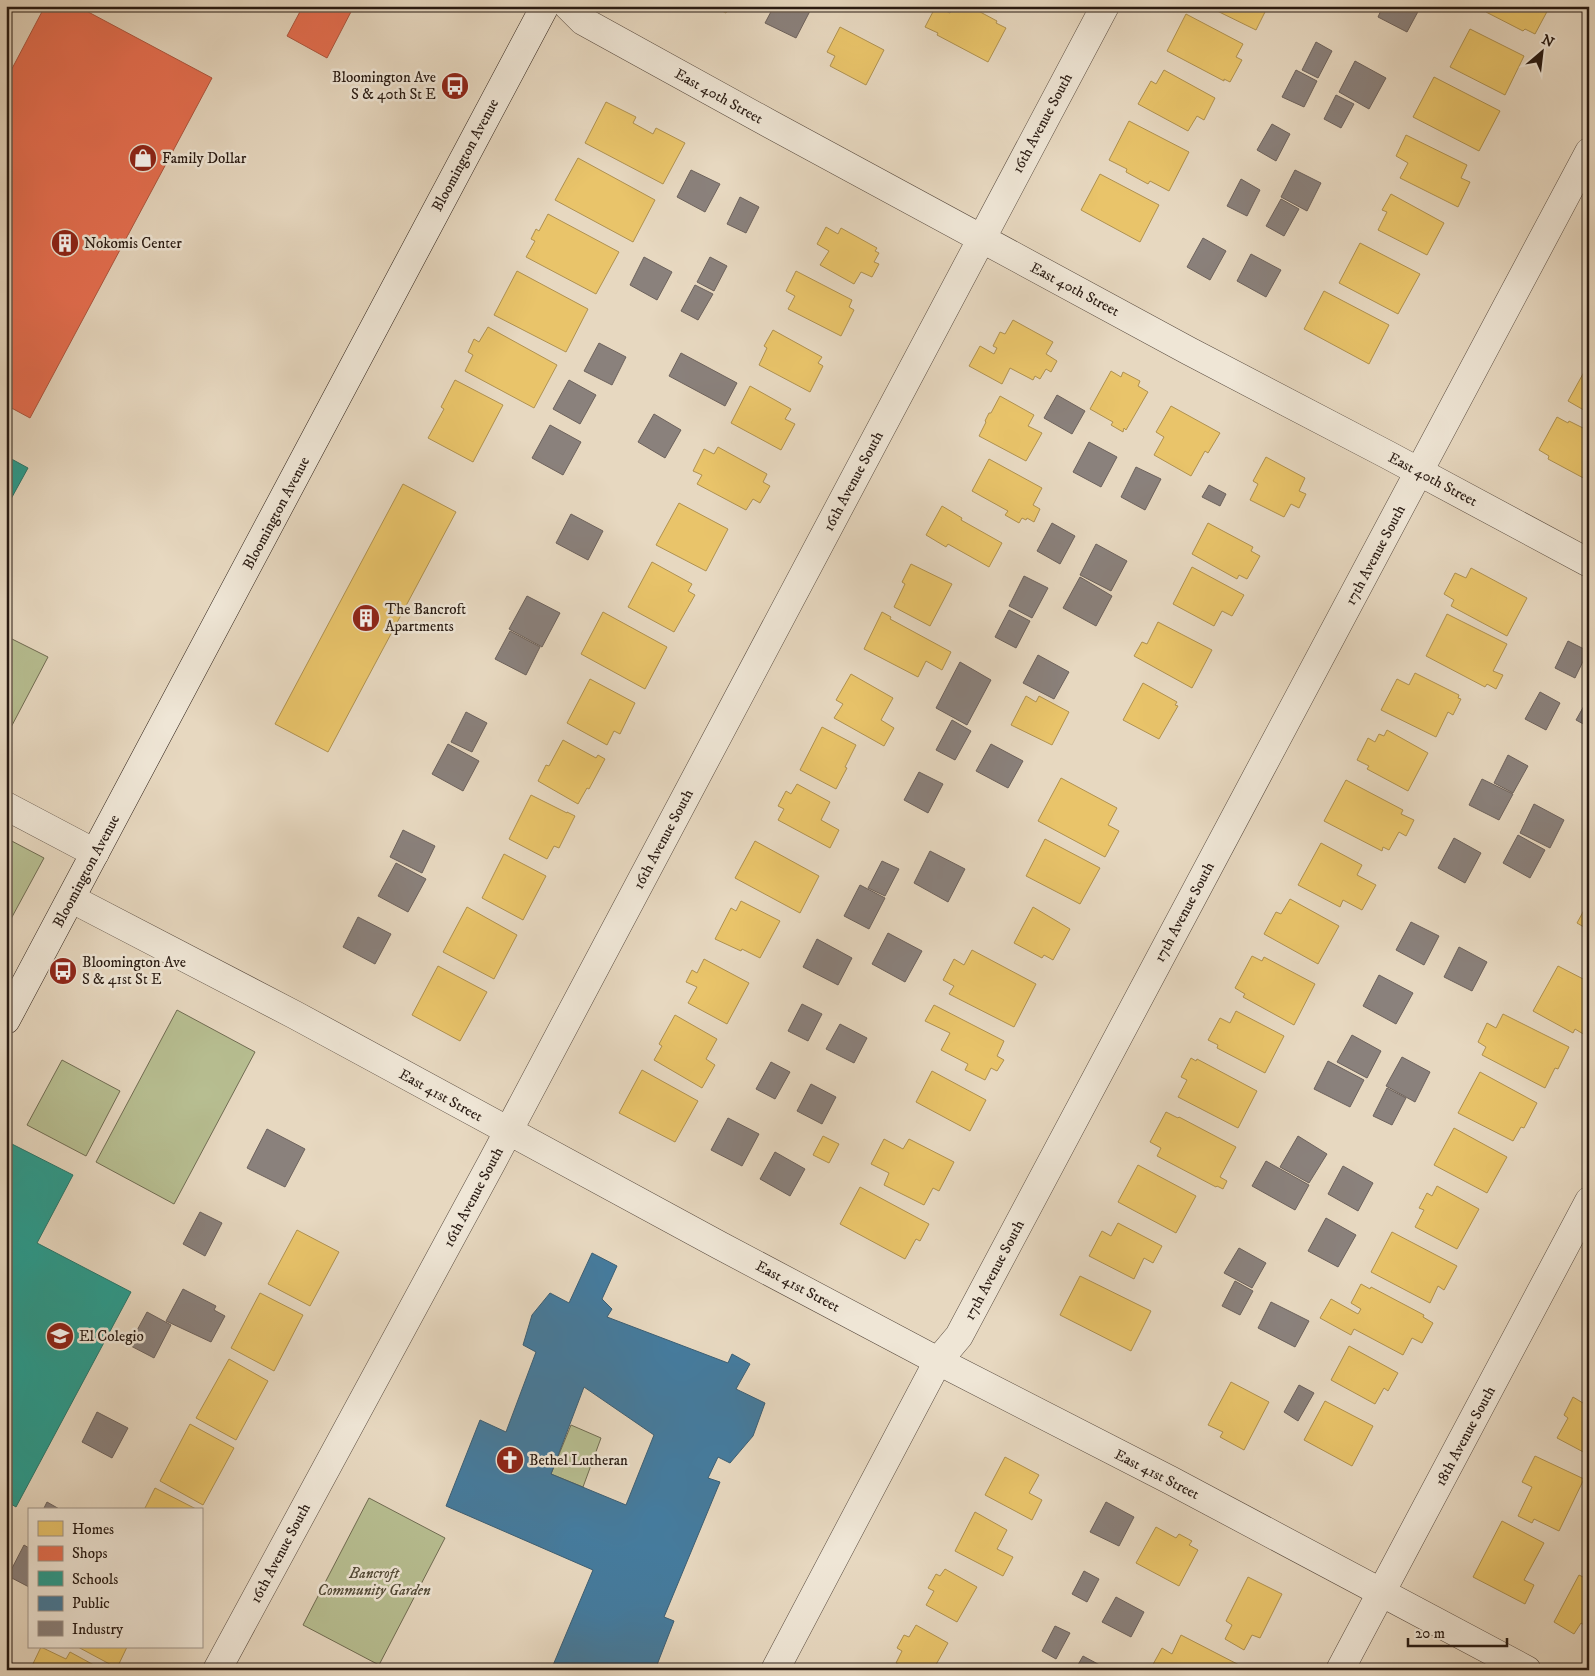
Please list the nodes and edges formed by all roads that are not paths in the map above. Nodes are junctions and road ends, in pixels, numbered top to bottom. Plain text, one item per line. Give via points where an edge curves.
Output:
1 (545, 6) edge
2 (568, 6) edge
3 (1104, 6) edge
4 (1589, 152) edge
5 (981, 238) junction
6 (1420, 471) junction
7 (1589, 563) edge
8 (6, 806) edge
9 (95, 853) junction
10 (72, 899) junction
11 (6, 1020) edge
12 (508, 1131) junction
13 (1589, 1201) edge
14 (938, 1361) junction
15 (1382, 1592) junction
16 (217, 1670) edge
17 (775, 1670) edge
18 (1340, 1670) edge
19 (1527, 1670) edge

1 - 9 street, Bloomington Avenue
2 - 5 street, East 40th Street via 583,21
3 - 5 street, 16th Avenue South
4 - 6 street, 17th Avenue South
5 - 6 street, East 40th Street
5 - 12 street, 16th Avenue South
6 - 7 street, East 40th Street
6 - 14 street, 17th Avenue South via 959,1336
8 - 9 street
9 - 10 street, Bloomington Avenue
10 - 11 street, Bloomington Avenue
10 - 12 street, East 41st Street
12 - 14 street, East 41st Street
12 - 16 street, 16th Avenue South
13 - 15 street, 18th Avenue South
14 - 15 street, East 41st Street
14 - 17 street, 17th Avenue South
15 - 18 street, 18th Avenue South
15 - 19 street, East 41st Street

